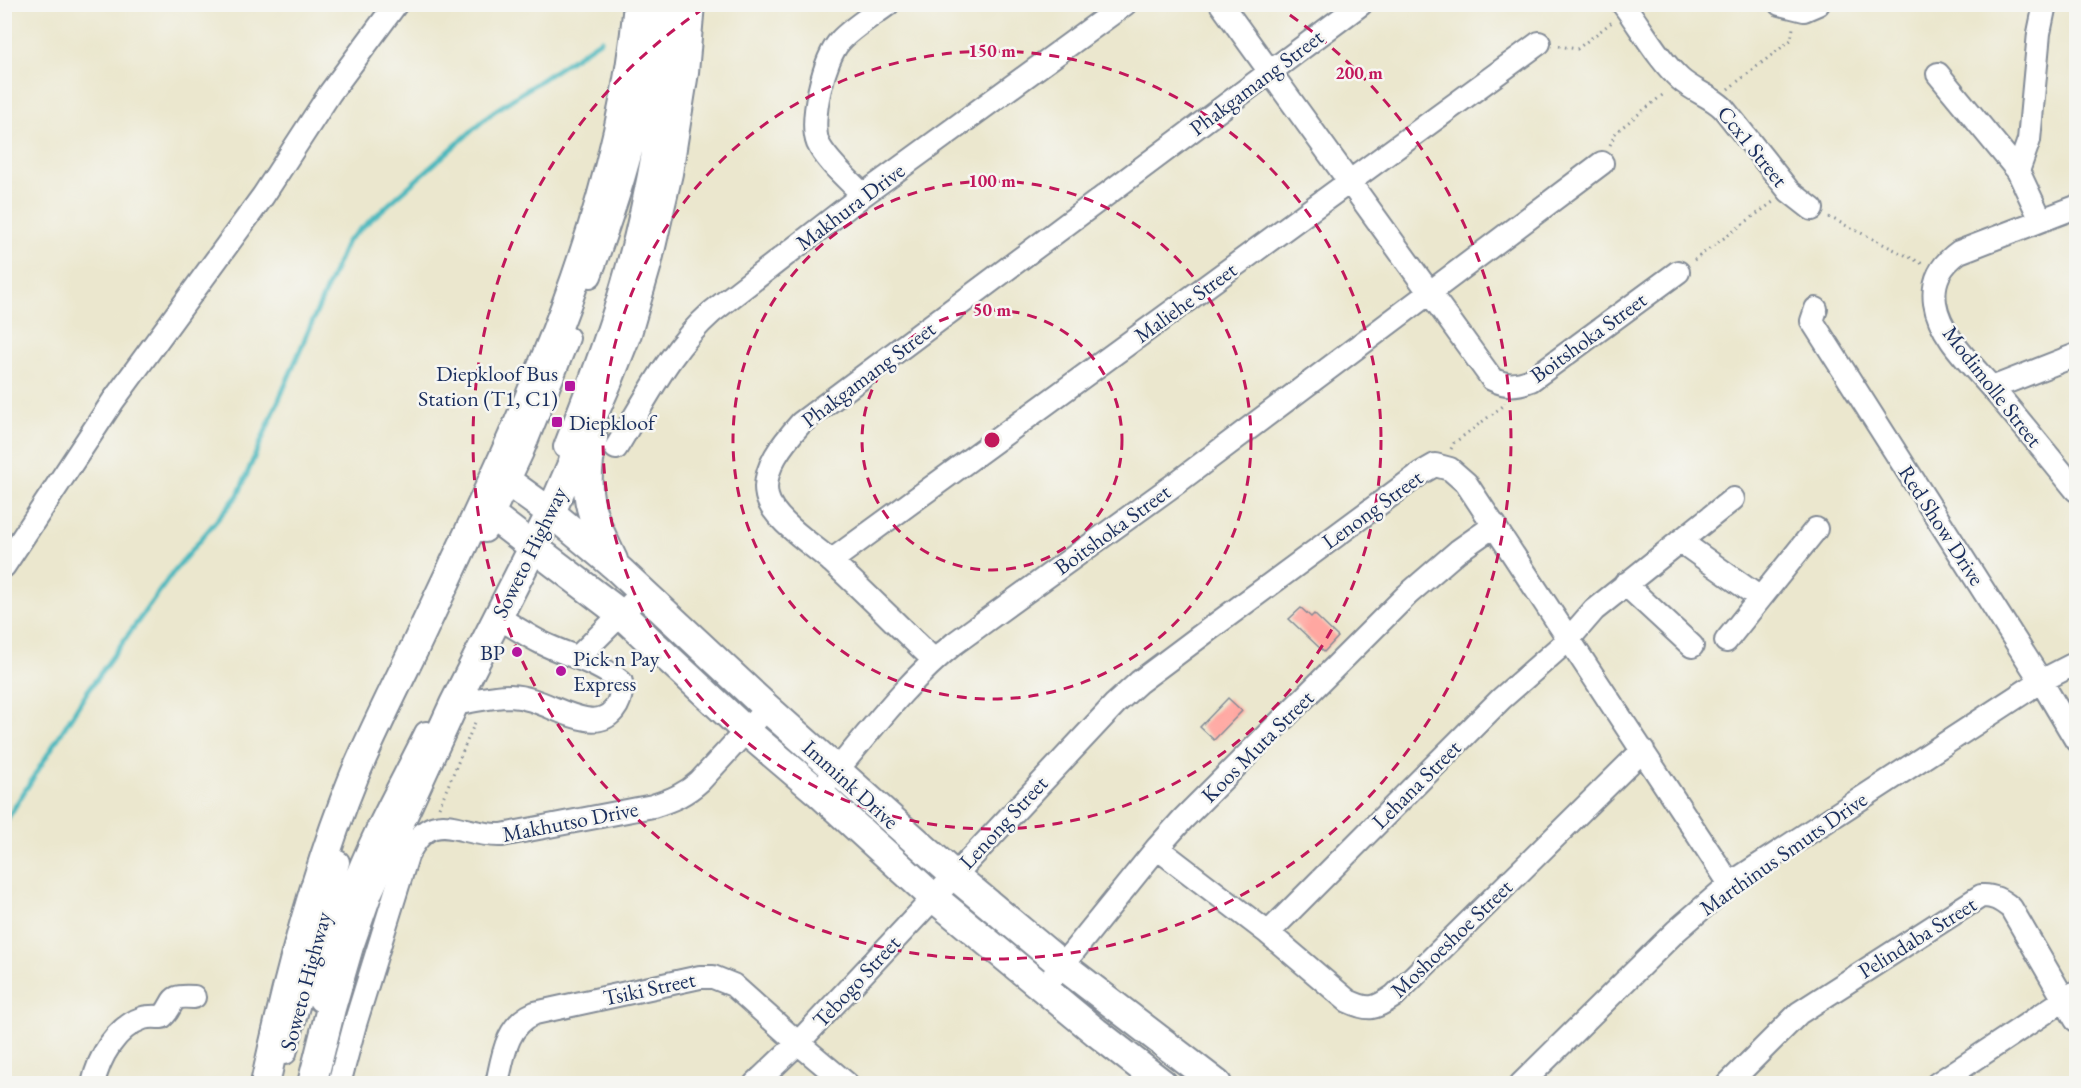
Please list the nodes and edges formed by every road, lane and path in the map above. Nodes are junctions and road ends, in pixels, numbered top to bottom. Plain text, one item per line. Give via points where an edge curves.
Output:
1 (396, 4) edge
2 (638, 4) edge
3 (653, 4) edge
4 (674, 4) edge
5 (690, 4) edge
6 (888, 4) edge
7 (1125, 4) edge
8 (1221, 4) edge
9 (1361, 4) edge
10 (2045, 4) edge
11 (1798, 6) edge
12 (1625, 7) edge
13 (1539, 43) joint
14 (1270, 71) junction
15 (1938, 74) dead end
16 (1681, 80) junction
17 (1715, 100) junction
18 (1602, 163) joint
19 (2018, 171) junction
20 (1348, 181) junction
21 (1789, 191) junction
22 (863, 195) junction
23 (2076, 207) edge
24 (1812, 209) joint
25 (2041, 220) junction
26 (1678, 272) joint
27 (1939, 272) junction
28 (1430, 293) junction
29 (1816, 309) dead end
30 (2076, 355) edge
31 (608, 381) junction
32 (1508, 385) junction
33 (1992, 388) junction
34 (616, 448) dead end
35 (1443, 467) junction
36 (502, 477) junction
37 (2076, 490) edge
38 (1734, 499) dead end
39 (544, 508) junction
40 (487, 511) junction
41 (1495, 525) junction
42 (1816, 528) dead end
43 (1680, 541) junction
44 (528, 542) junction
45 (831, 561) junction
46 (4, 566) edge
47 (616, 567) junction
48 (1625, 584) junction
49 (644, 592) junction
50 (1760, 598) junction
51 (621, 614) junction
52 (497, 617) junction
53 (1568, 640) junction
54 (1726, 641) dead end
55 (1692, 646) dead end
56 (578, 657) junction
57 (934, 660) junction
58 (2076, 663) edge
59 (2042, 681) junction
60 (484, 700) junction
61 (454, 704) junction
62 (767, 708) junction
63 (746, 731) junction
64 (2076, 740) edge
65 (1643, 750) junction
66 (827, 781) junction
67 (430, 828) junction
68 (1157, 848) junction
69 (954, 875) junction
70 (1730, 884) junction
71 (934, 898) junction
72 (1268, 933) junction
73 (1062, 965) junction
74 (1043, 989) junction
75 (2071, 996) edge
76 (194, 997) dead end
77 (2076, 1020) edge
78 (798, 1043) junction
79 (93, 1083) edge
80 (265, 1083) edge
81 (279, 1083) edge
82 (299, 1083) edge
83 (312, 1083) edge
84 (339, 1083) edge
85 (497, 1083) edge
86 (755, 1083) edge
87 (848, 1083) edge
88 (1163, 1083) edge
89 (1217, 1083) edge
90 (1521, 1083) edge
91 (1728, 1083) edge
92 (1937, 1083) edge

1 - 46 street via 330,93 263,196 113,401
2 - 36 main road, Soweto Highway via 627,94 596,213
3 - 36 street, Soweto Highway via 642,103 616,206 555,372
4 - 39 street, Soweto Highway via 653,156 623,282
5 - 31 main road, Soweto Highway via 684,72 659,212 627,333
6 - 22 street via 833,50 817,104 817,141
7 - 22 street, Makhura Drive
8 - 14 street, Boitshoka Street
9 - 14 street, Phakgamang Street
10 - 19 street via 2029,140
11 - 17 path via 1791,40
12 - 13 path via 1578,49
12 - 16 street, Ccx1 Street
13 - 20 street, Maliehe Street
14 - 20 street, Boitshoka Street
14 - 45 street, Phakgamang Street via 811,416 791,435 768,473 767,496 786,523
15 - 19 street
16 - 17 street, Ccx1 Street
16 - 18 path via 1616,132
17 - 21 street, Ccx1 Street
18 - 28 street, Boitshoka Street
19 - 25 street
20 - 28 street, Boitshoka Street
20 - 45 street, Maliehe Street
21 - 24 street, Ccx1 Street
21 - 26 path
22 - 34 street, Makhura Drive via 695,326
23 - 25 street
24 - 27 path
25 - 27 street via 1959,252
26 - 32 street, Boitshoka Street via 1531,380
27 - 33 street, Modimolle Street via 1935,290 1939,316 1956,345
28 - 32 street, Boitshoka Street via 1484,371
28 - 57 street, Boitshoka Street
29 - 59 street, Red Show Drive via 1812,321
30 - 33 street
31 - 39 main road, Soweto Highway
31 - 47 main road via 589,456 587,492 590,510
32 - 35 path via 1503,406 1454,443
33 - 37 street, Modimolle Street
35 - 41 street, Lenong Street via 1459,475
35 - 69 street, Lenong Street via 1435,465 1421,473 1139,682
36 - 39 main road, Immink Drive
36 - 40 main road, Soweto Highway
38 - 43 street, Lehana Street
39 - 44 main road, Soweto Highway
39 - 47 main road, Immink Drive
40 - 44 main road, Immink Drive
40 - 80 main road, Soweto Highway via 355,774 328,846 297,951
40 - 81 street, Soweto Highway via 375,756 353,814
41 - 53 street, Lenong Street
41 - 68 street, Koos Muta Street via 1407,595
42 - 50 street
43 - 48 street, Lehana Street
43 - 50 street
44 - 51 main road, Immink Drive
44 - 52 main road, Soweto Highway
44 - 82 street, Soweto Highway via 391,802 352,887
45 - 57 street, Phakgamang Street
47 - 49 main road, Immink Drive
48 - 53 street, Lehana Street via 1594,610
48 - 55 street
49 - 51 street
49 - 62 main road, Immink Drive
50 - 54 street
51 - 56 street
51 - 63 main road, Immink Drive
52 - 56 street via 543,644
52 - 61 main road, Soweto Highway
53 - 65 street, Lenong Street
53 - 72 street, Lehana Street via 1501,699
56 - 60 street via 621,682 622,694 614,712 587,720 531,699 510,696
57 - 66 street, Boitshoka Street
58 - 59 street, Marthinus Smuts Drive
59 - 64 street, Red Show Drive
59 - 70 street, Marthinus Smuts Drive
60 - 61 street
60 - 67 path
61 - 83 main road, Soweto Highway via 368,892 349,946
62 - 63 street, Makhutso Drive
62 - 66 main road, Immink Drive
63 - 66 main road, Immink Drive
63 - 67 street, Makhutso Drive via 689,790 653,806 502,835 482,835 448,826
65 - 70 street, Lenong Street
65 - 72 street, Moshoeshoe Street via 1382,1004 1371,1009 1348,1001
66 - 69 main road, Immink Drive
66 - 71 main road, Immink Drive
67 - 84 street via 417,839 408,856
68 - 72 street, Moshoeshoe Street
68 - 73 street, Koos Muta Street
69 - 71 street, Tebogo Street
69 - 73 main road, Immink Drive
70 - 90 street, Marthinus Smuts Drive via 1676,931
71 - 74 main road, Immink Drive
71 - 78 street, Tebogo Street
73 - 74 street, Koos Muta Street
73 - 89 main road, Immink Drive
74 - 88 main road, Immink Drive
75 - 77 street, Pelindaba Street
75 - 91 street, Pelindaba Street via 2011,908 1989,895 1981,896 1799,1013
75 - 92 street
76 - 79 street via 174,998 162,1017 143,1018 125,1029 107,1048
78 - 85 street, Tsiki Street via 732,985 713,977 700,977 526,1016 510,1036
78 - 86 street, Tebogo Street
78 - 87 street, Tsiki Street

